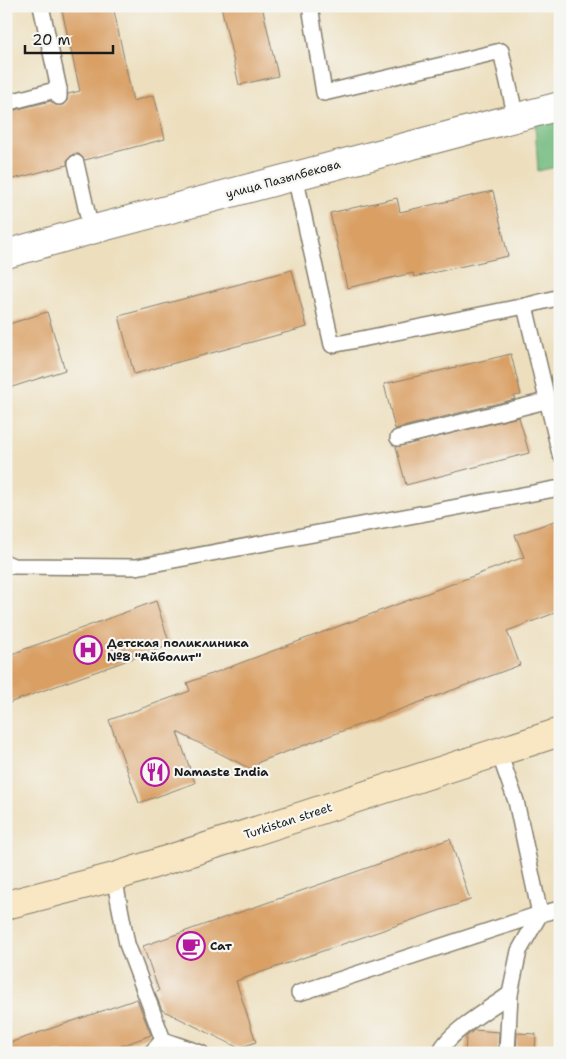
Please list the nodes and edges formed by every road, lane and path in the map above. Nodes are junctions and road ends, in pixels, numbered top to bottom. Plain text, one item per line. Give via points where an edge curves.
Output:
1 (41, 6) edge
2 (310, 6) edge
3 (6, 103) edge
4 (560, 106) edge
5 (516, 118) junction
6 (76, 163) dead end
7 (295, 176) junction
8 (91, 230) junction
9 (6, 254) edge
10 (560, 297) edge
11 (525, 306) junction
12 (546, 401) junction
13 (398, 438) dead end
14 (560, 454) edge
15 (560, 488) edge
16 (6, 563) edge
17 (560, 732) edge
18 (499, 753) junction
19 (114, 877) junction
20 (9, 906) edge
21 (560, 909) edge
22 (540, 914) junction
23 (299, 993) dead end
24 (510, 994) junction
25 (163, 1040) junction
26 (151, 1053) edge
27 (201, 1053) edge
28 (440, 1053) edge
29 (507, 1053) edge

1 - 3 lane via 59,93
2 - 5 lane via 324,94 501,51
4 - 5 street, улица Пазылбекова
5 - 7 street, улица Пазылбекова
6 - 8 lane
7 - 8 street, улица Пазылбекова
7 - 11 lane via 332,345
8 - 9 street, улица Пазылбекова
10 - 11 lane
11 - 12 lane
12 - 13 lane
12 - 14 lane
15 - 16 lane via 136,567 62,568
17 - 18 main road, Turkistan street
18 - 19 main road, Turkistan street
18 - 22 lane via 516,801
19 - 20 main road, Turkistan street
19 - 25 lane via 127,944
21 - 22 lane
22 - 23 lane
22 - 24 lane via 519,951
24 - 28 lane via 449,1040
24 - 29 lane
25 - 26 lane
25 - 27 lane

